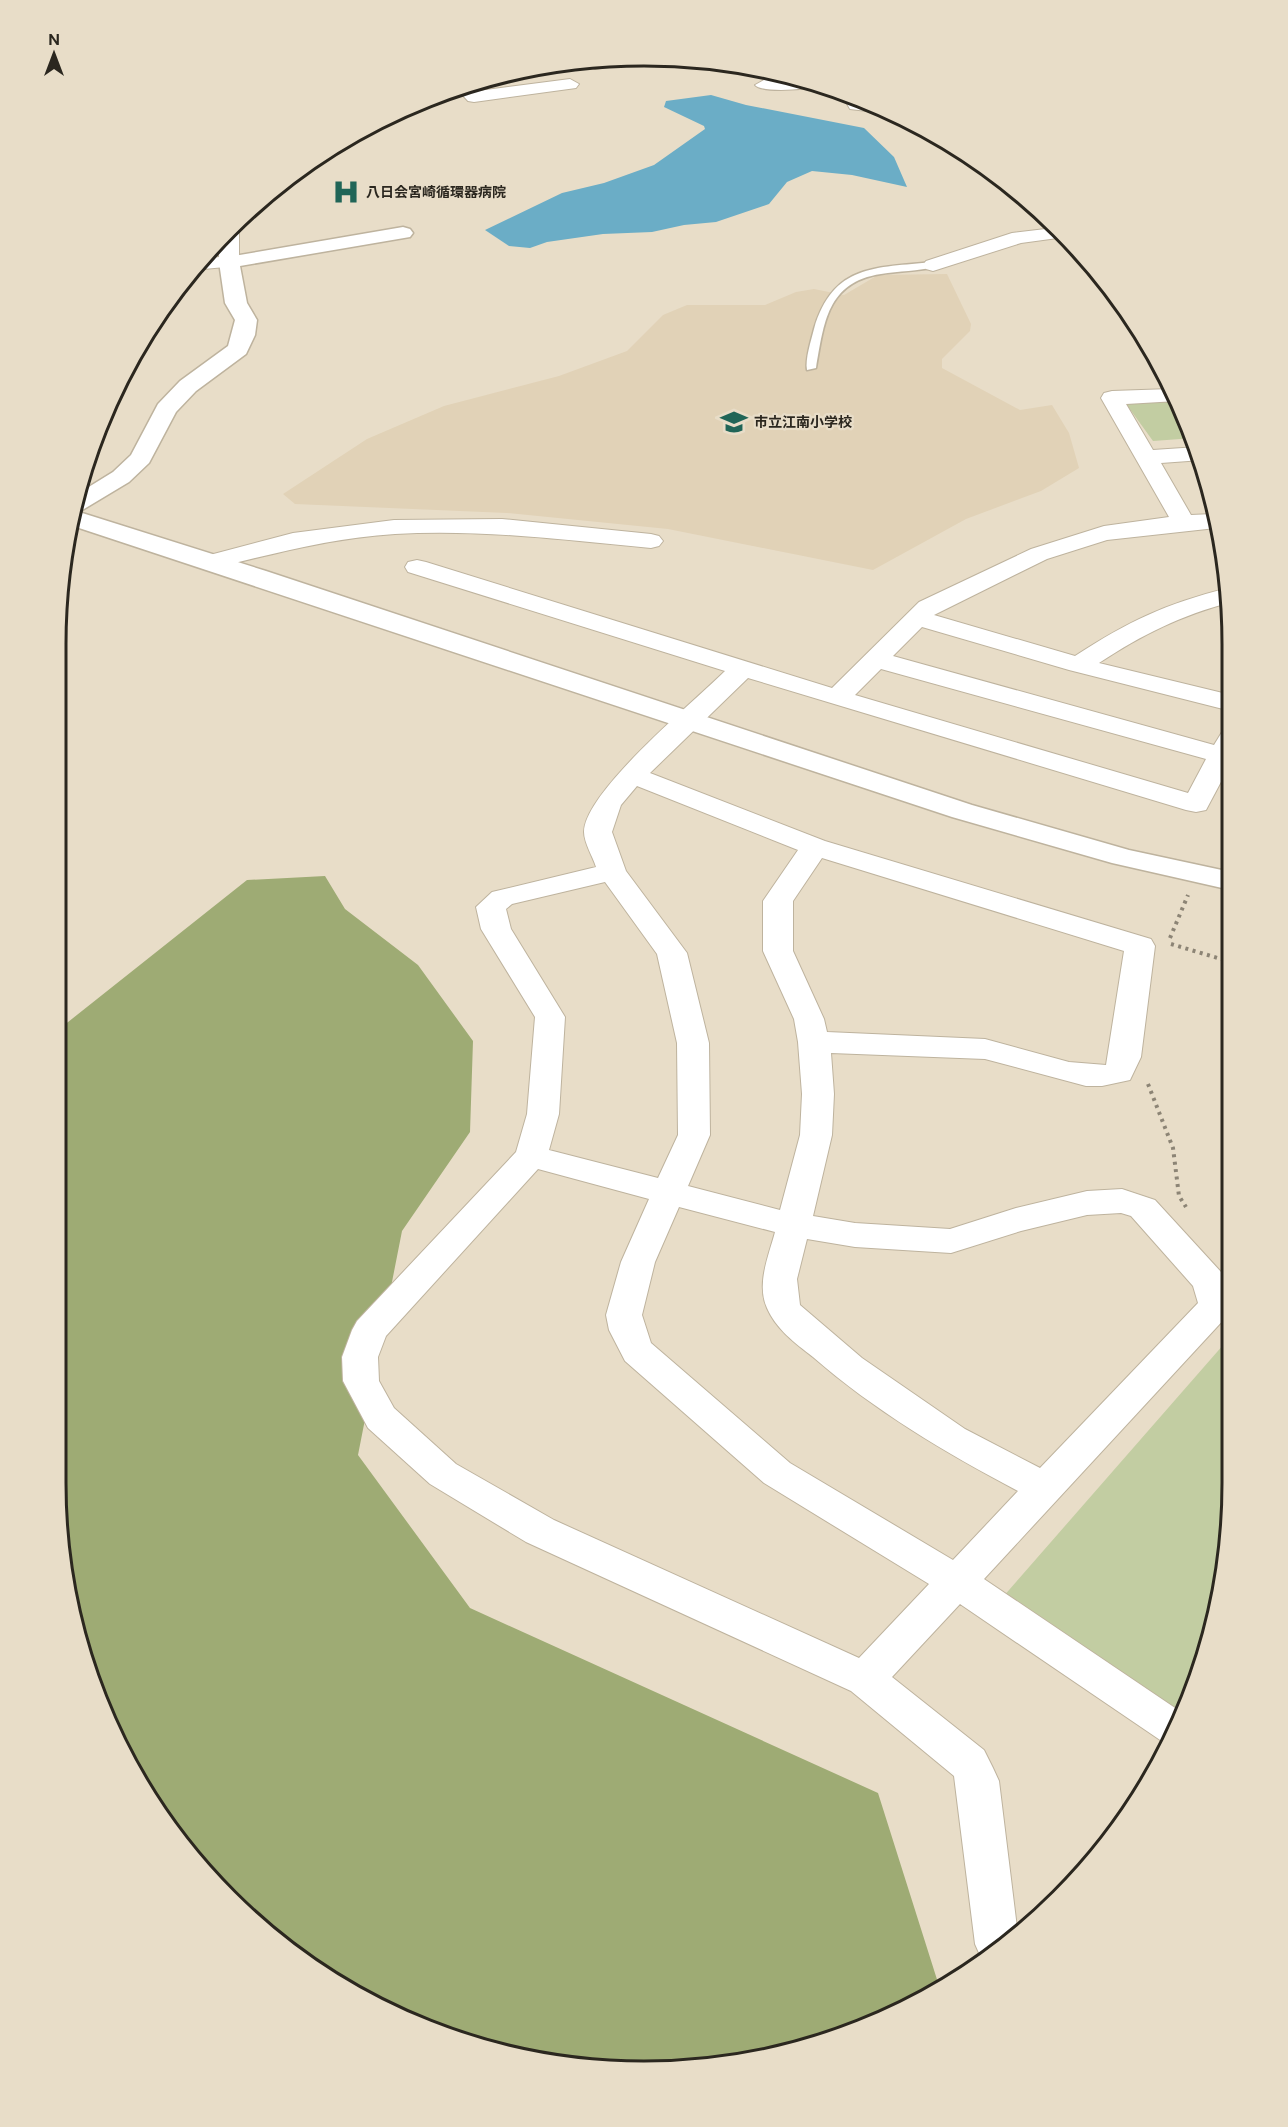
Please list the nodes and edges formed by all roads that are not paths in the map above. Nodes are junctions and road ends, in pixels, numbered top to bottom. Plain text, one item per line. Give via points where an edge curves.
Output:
1 (570, 84) dead end
2 (786, 84) edge
3 (764, 85) dead end
4 (470, 93) edge
5 (403, 233) dead end
6 (1052, 234) edge
7 (229, 241) edge
8 (229, 262) junction
9 (208, 264) edge
10 (933, 265) joint
11 (811, 368) dead end
12 (1165, 395) edge
13 (1190, 455) edge
14 (1145, 457) junction
15 (84, 500) edge
16 (80, 520) edge
17 (1209, 521) edge
18 (1184, 522) junction
19 (651, 541) dead end
20 (215, 561) junction
21 (417, 567) dead end
22 (1220, 597) edge
23 (916, 617) junction
24 (874, 659) junction
25 (1078, 664) junction
26 (744, 668) junction
27 (837, 698) junction
28 (1222, 701) edge
29 (688, 722) junction
30 (1222, 746) edge
31 (1222, 755) edge
32 (632, 775) junction
33 (815, 847) junction
34 (612, 872) junction
35 (1222, 879) edge
36 (814, 1042) junction
37 (531, 1156) junction
38 (670, 1191) junction
39 (792, 1225) junction
40 (1045, 1488) junction
41 (958, 1582) junction
42 (865, 1679) junction
43 (1168, 1726) edge
44 (997, 1941) edge

1 - 4 street via 474,97
2 - 3 street
5 - 8 street
6 - 10 street via 1002,241
7 - 8 street
8 - 9 street
8 - 15 street via 236,303 246,320 238,349 188,386 166,409 141,458 121,477
10 - 11 lane via 870,271 839,288 823,307
12 - 14 street via 1113,398
13 - 14 street
14 - 18 street
16 - 20 street
17 - 18 street
18 - 23 street via 1104,533 1066,543
19 - 20 street via 502,526 394,527 293,540
20 - 29 street
21 - 26 street
22 - 25 street via 1181,608 1134,629
23 - 24 street
23 - 25 street
24 - 27 street
24 - 30 street
25 - 28 street
26 - 27 street
26 - 29 street
27 - 31 street via 1196,804
29 - 32 street
29 - 35 street via 995,821
32 - 33 street
32 - 34 street via 608,803 598,832
33 - 36 street via 778,901 778,951 809,1019
33 - 36 street via 1140,946 1125,1057 1119,1073 1109,1076 1077,1073 986,1049
34 - 37 street via 502,898 491,907 496,929 550,1017 543,1114
34 - 38 street via 672,953 693,1043 694,1135
36 - 39 street via 816,1135
37 - 38 street
37 - 42 street via 370,1330 360,1358 361,1381 381,1418 443,1474 540,1531
38 - 39 street
38 - 41 street via 638,1262 624,1315 638,1352 777,1473
39 - 40 street via 780,1279 783,1306 792,1320 849,1368 952,1439
39 - 40 street via 855,1235 951,1241 1088,1203 1122,1201 1143,1208 1209,1281 1216,1306
40 - 41 street
41 - 42 street
41 - 43 street
42 - 44 street via 969,1762 978,1781

